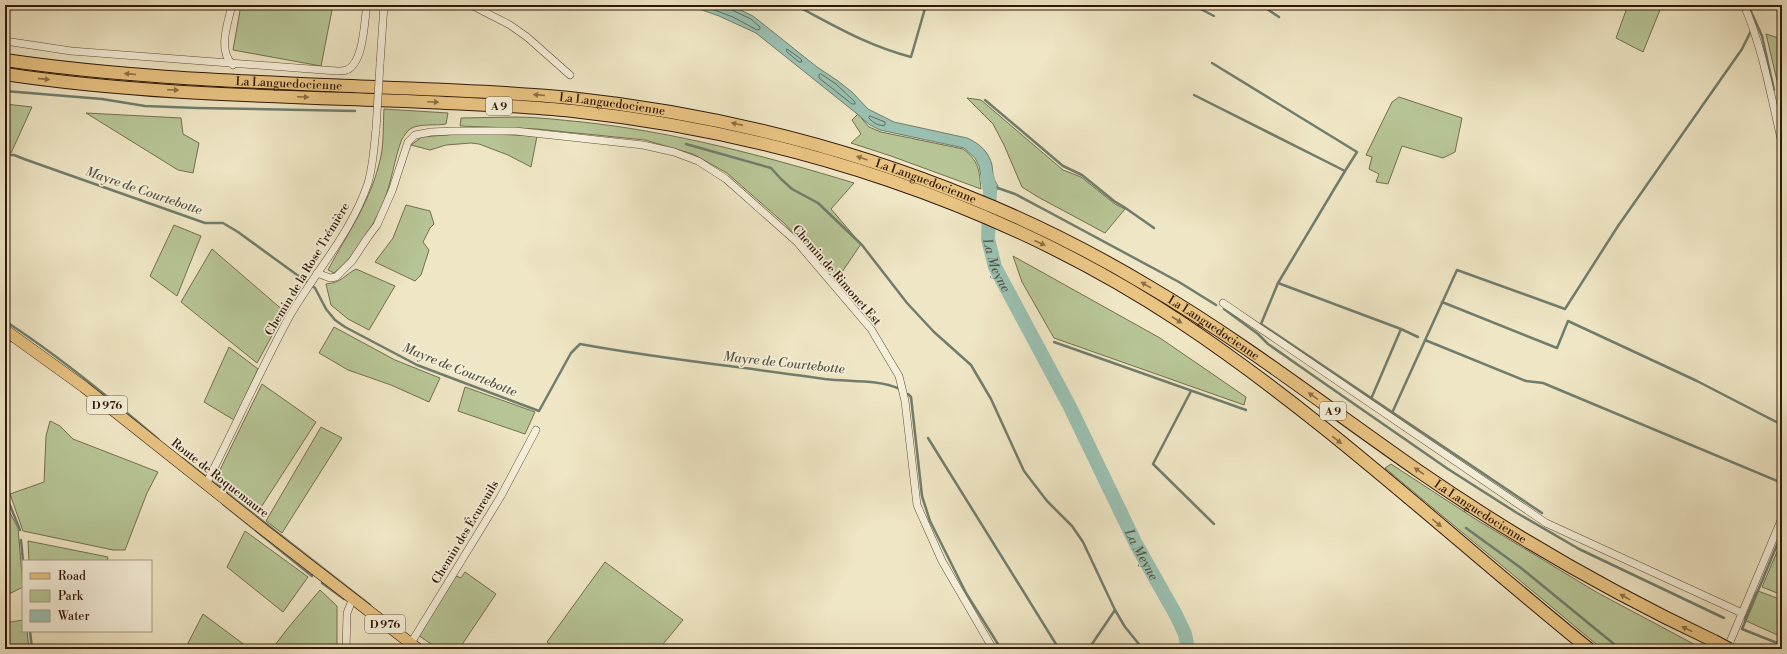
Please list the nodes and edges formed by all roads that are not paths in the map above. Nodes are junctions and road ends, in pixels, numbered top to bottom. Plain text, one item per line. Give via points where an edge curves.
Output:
1 (232, 5) edge
2 (367, 5) edge
3 (384, 5) edge
4 (471, 5) edge
5 (1744, 5) edge
6 (5, 41) edge
7 (5, 60) edge
8 (233, 65) junction
9 (5, 74) edge
10 (570, 75) dead end
11 (1782, 143) edge
12 (315, 276) junction
13 (1223, 303) dead end
14 (5, 330) edge
15 (536, 430) dead end
16 (206, 484) junction
17 (1782, 518) edge
18 (353, 598) junction
19 (1742, 613) junction
20 (414, 646) edge
21 (346, 649) edge
22 (993, 649) edge
23 (1589, 649) edge
24 (1728, 649) edge

1 - 8 street via 225,54
2 - 8 street via 360,53 355,63 347,70
3 - 12 street, Chemin de la Rose Trémière, bridge via 372,166 362,198 341,238
4 - 10 street via 510,25 536,43
5 - 11 street via 1756,34
6 - 8 street via 71,51
24 -> 7 highway, La Languedocienne / A 9, bridge via 1590,578 1470,505 1250,352 1151,287 1003,211 893,169 791,137 731,122 638,106 518,94 147,75
9 -> 23 highway, La Languedocienne / A 9 via 146,89 570,110 673,124 788,150 890,180 1004,226 1099,273 1144,299 1226,354 1369,464
12 - 16 street, Chemin de la Rose Trémière via 262,368
12 - 22 street, Chemin de Rimonet Est via 336,277 352,261 377,225 392,191 408,142 415,135 446,131 515,131 643,145 698,161 726,179 797,242 871,330 899,376 906,401 917,505 942,561
13 - 19 street via 1546,523
14 - 16 main road, Route de Roquemaure / D 976 via 80,383
15 - 20 street, Chemin des Écureuils via 502,496
16 - 18 main road, Route de Roquemaure / D 976
17 - 19 street
18 - 20 main road, Route de Roquemaure / D 976
18 - 21 street via 347,613
19 - 24 street

